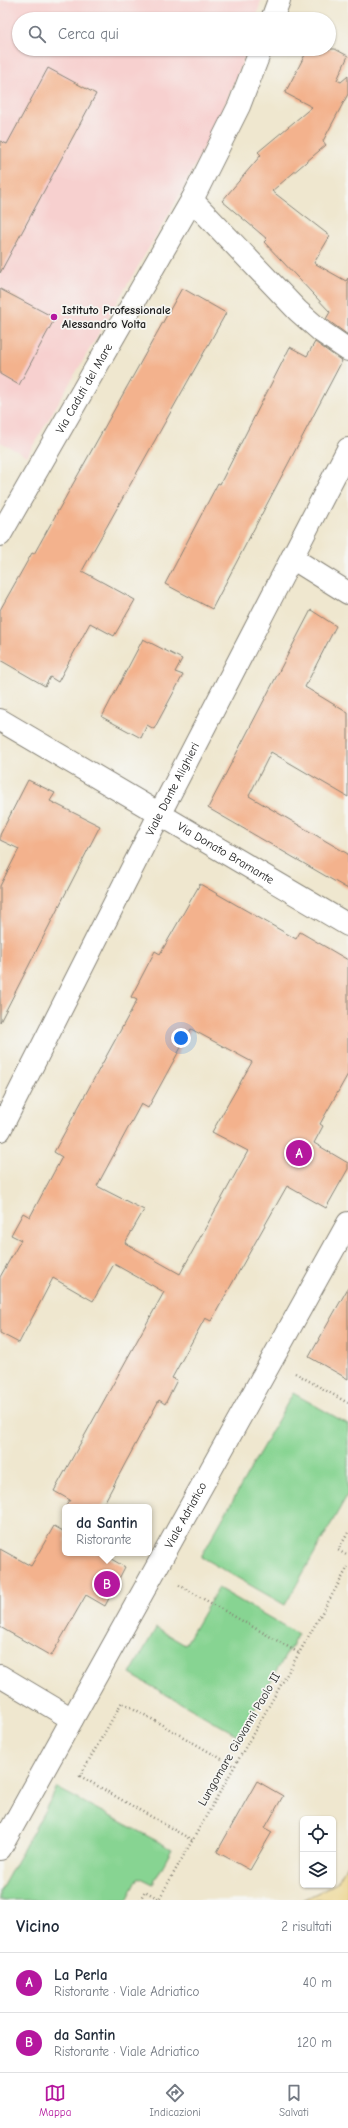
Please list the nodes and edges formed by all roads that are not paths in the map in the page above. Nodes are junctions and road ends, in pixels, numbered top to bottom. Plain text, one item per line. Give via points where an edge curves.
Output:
1 (279, 0) edge
2 (275, 12) edge
3 (258, 56) edge
4 (192, 200) junction
5 (348, 350) edge
6 (348, 450) edge
7 (0, 535) edge
8 (292, 558) junction
9 (348, 593) edge
10 (0, 720) edge
11 (159, 815) junction
12 (348, 925) edge
13 (0, 1130) edge
14 (348, 1223) edge
15 (0, 1676) edge
16 (72, 1719) junction
17 (0, 1849) edge

1 - 2 street
3 - 4 street, Via Caduti del Mare via 239,106
4 - 5 street via 298,311
4 - 7 street, Via Caduti del Mare
6 - 8 street, Viale Dante Alighieri
8 - 9 street
8 - 11 street, Viale Dante Alighieri
10 - 11 street, Via Donato Bramante
11 - 12 street, Via Donato Bramante
11 - 13 street, Viale Dante Alighieri
14 - 16 street, Viale Adriatico
15 - 16 street
16 - 17 street, Viale Adriatico

